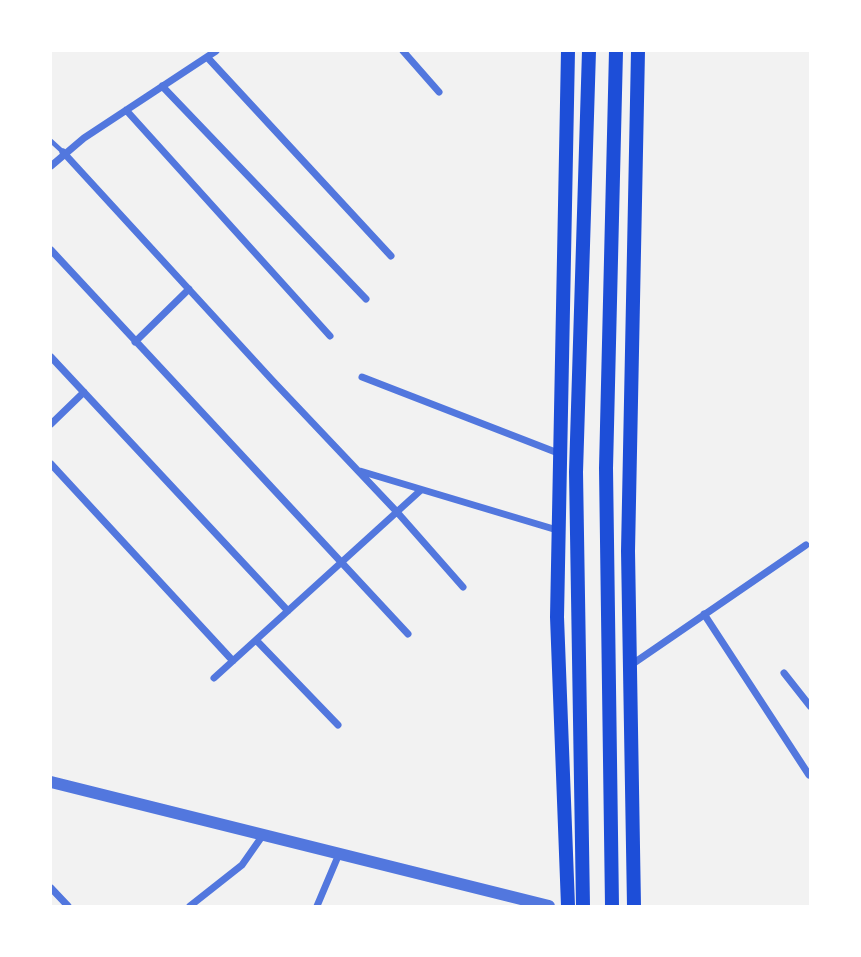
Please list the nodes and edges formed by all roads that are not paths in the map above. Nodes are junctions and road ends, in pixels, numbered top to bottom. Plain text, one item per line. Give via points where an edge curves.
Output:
1 (216, 51) edge
2 (403, 51) edge
3 (568, 51) edge
4 (589, 51) edge
5 (616, 51) edge
6 (638, 51) edge
7 (207, 57) junction
8 (162, 86) junction
9 (439, 92) dead end
10 (126, 110) junction
11 (51, 141) edge
12 (63, 152) junction
13 (51, 166) edge
14 (51, 250) edge
15 (391, 256) dead end
16 (189, 289) junction
17 (366, 299) dead end
18 (330, 336) dead end
19 (135, 342) junction
20 (51, 357) edge
21 (362, 377) dead end
22 (84, 392) junction
23 (51, 424) edge
24 (558, 453) junction
25 (51, 464) edge
26 (358, 471) junction
27 (421, 490) junction
28 (397, 512) junction
29 (557, 530) junction
30 (806, 545) dead end
31 (342, 562) junction
32 (463, 587) dead end
33 (288, 611) junction
34 (704, 614) junction
35 (408, 634) dead end
36 (256, 640) junction
37 (233, 661) junction
38 (630, 665) junction
39 (784, 673) dead end
40 (214, 678) dead end
41 (810, 706) edge
42 (338, 725) dead end
43 (809, 775) edge
44 (51, 782) edge
45 (263, 835) junction
46 (339, 854) junction
47 (51, 888) edge
48 (68, 906) edge
49 (190, 906) edge
50 (317, 906) edge
51 (549, 906) edge
52 (568, 906) edge
53 (583, 906) edge
54 (612, 906) edge
55 (634, 906) edge

1 - 7 street
2 - 9 street
3 - 24 main road
4 - 53 main road via 576,472
5 - 54 main road via 606,468
6 - 38 main road via 629,405
7 - 8 street
7 - 15 street
8 - 10 street
8 - 17 street
10 - 12 street
10 - 18 street
11 - 12 lane
12 - 13 street
12 - 16 street
14 - 19 street
16 - 19 street
16 - 26 street
19 - 31 street
20 - 22 street
21 - 24 street
22 - 23 street
22 - 33 street
24 - 29 main road
25 - 37 street
26 - 27 street
26 - 28 street
27 - 28 street
27 - 29 street
28 - 31 street
28 - 32 street
29 - 52 main road
30 - 34 street
31 - 33 street
31 - 35 street
33 - 36 street
34 - 38 street
34 - 43 street
36 - 37 street
36 - 42 street
37 - 40 street
38 - 55 main road
39 - 41 street
44 - 45 street
45 - 46 street
45 - 49 street via 242,865
46 - 50 street
46 - 51 street
47 - 48 street

